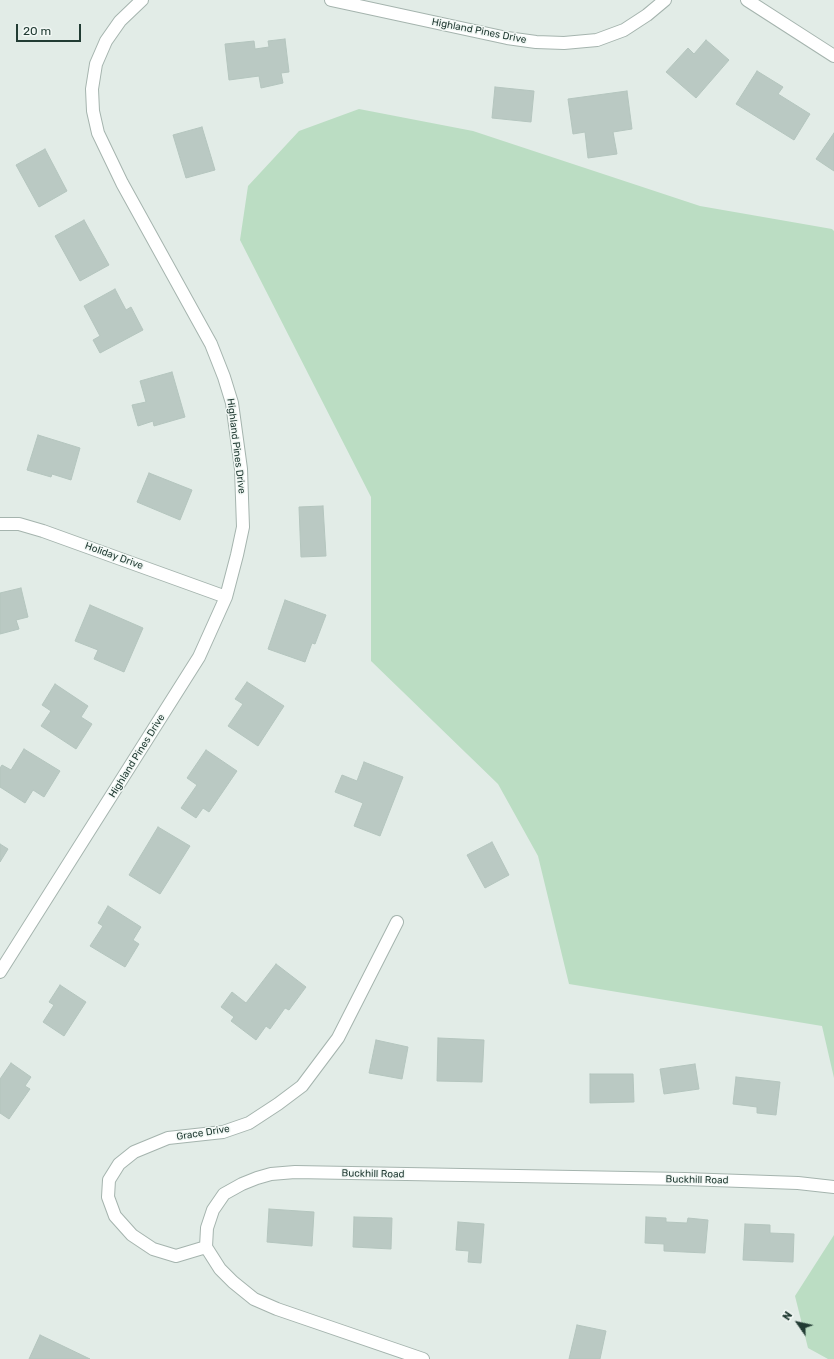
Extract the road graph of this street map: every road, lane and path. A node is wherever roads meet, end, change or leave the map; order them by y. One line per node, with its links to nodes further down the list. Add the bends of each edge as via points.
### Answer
1 (142, 0): 7 (street, Highland Pines Drive, via 120,21 106,41 96,64 92,89 93,111 98,133 122,183 211,344 232,403 241,469 243,527)
2 (331, 0): 3 (street, Highland Pines Drive, via 507,38 564,43 597,40 624,30)
3 (665, 0)
4 (746, 0): 5 (street)
5 (834, 56)
6 (0, 524): 7 (street, Holiday Drive, via 19,524 43,531)
7 (226, 597): 9 (street, Highland Pines Drive, via 199,657)
8 (397, 922): 11 (street, Grace Drive, via 338,1038 302,1086 249,1123 223,1132 168,1138 134,1152 119,1164 109,1180 108,1197 115,1216 132,1235 153,1249 176,1256)
9 (0, 972)
10 (834, 1187): 11 (street, Buckhill Road, via 798,1183 678,1179 295,1172 271,1174 242,1184 224,1194 213,1210 207,1228)
11 (206, 1248): 12 (street, via 220,1269 254,1299)
12 (423, 1359)

